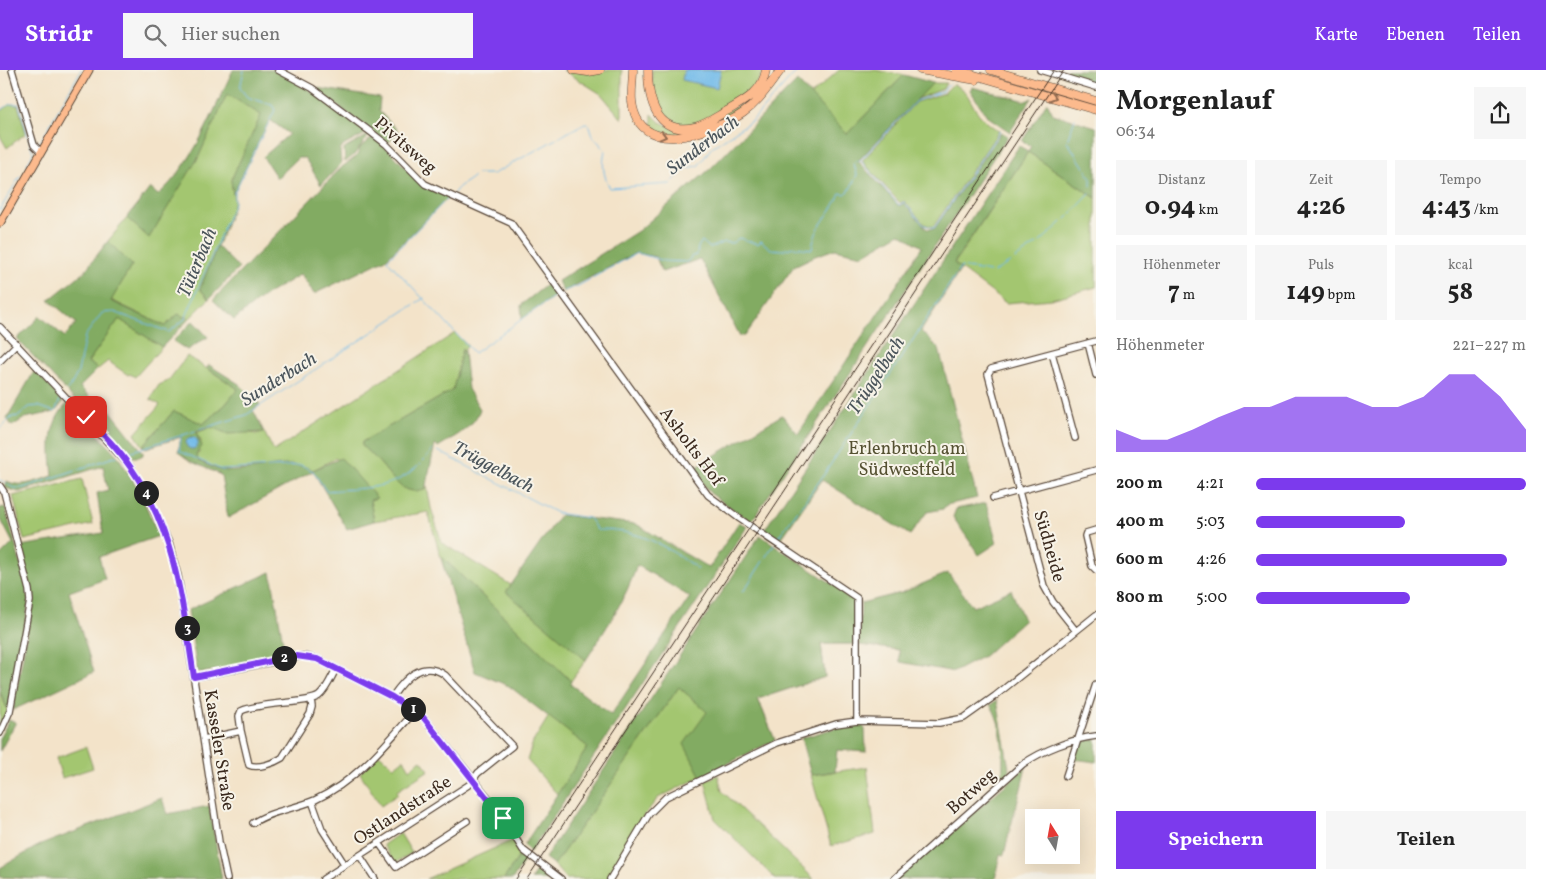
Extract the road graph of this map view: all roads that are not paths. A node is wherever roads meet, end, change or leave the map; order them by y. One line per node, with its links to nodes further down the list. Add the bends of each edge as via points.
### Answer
1 (12, 70): 20 (street, via 34,145)
2 (89, 70): 20 (main road)
3 (278, 70): 22 (street, Pivitsweg, via 312,88 372,133 425,184 508,220)
4 (574, 70): 5 (highway)
5 (600, 70)
6 (633, 70): 9 (highway, one-way to 9, via 632,102 638,119 652,133 663,138 682,138 716,127 743,113)
7 (648, 70): 8 (highway, via 650,102 656,114 674,126 693,127 752,96 763,83)
8 (766, 70)
9 (781, 70)
10 (920, 70): 16 (highway)
11 (957, 70): 16 (highway)
12 (991, 70): 15 (highway)
13 (998, 70): 15 (highway)
14 (1040, 70): 17 (street)
15 (1015, 76): 18 (highway)
16 (1011, 84): 19 (highway, one-way to 19)
17 (1094, 87)
18 (1096, 101)
19 (1096, 110)
20 (41, 152): 21 (main road)
21 (0, 223)
22 (552, 281): 45 (street, Asholts Hof, via 708,495 858,598)
23 (0, 327): 26 (street, Kasseler Straße)
24 (1096, 341): 25 (street)
25 (1088, 343): 27 (street); 29 (street)
26 (17, 344): 28 (street); 40 (street, Kasseler Straße, via 117,450 143,488 172,553)
27 (1052, 353): 30 (street); 33 (street, Südheide, via 988,372)
28 (0, 359)
29 (1096, 375)
30 (1075, 438)
31 (1096, 470): 33 (street)
32 (0, 486): 47 (street, via 30,601 10,711)
33 (1019, 491): 34 (street, Südheide); 38 (street, Südheide, via 1044,586)
34 (993, 498)
35 (1096, 530): 36 (street, via 1084,536)
36 (1096, 570)
37 (1096, 615): 38 (street)
38 (1076, 631): 45 (street, via 964,718 939,723)
39 (336, 669): 40 (street, via 303,656); 42 (street); 43 (street, via 325,690)
40 (194, 677): 49 (street, Kasseler Straße)
41 (1096, 684): 50 (street)
42 (392, 697): 44 (street); 52 (street, Ostlandstraße, via 404,679 415,672 428,670 445,675 512,746)
43 (311, 699): 46 (street, via 244,709 239,716); 46 (street, via 310,714 279,760 255,767 249,765)
44 (415, 711): 52 (street, via 432,726); 53 (street, via 355,775)
45 (858, 721): 63 (street, via 836,724 784,740 666,797 649,814)
46 (242, 731): 49 (street)
47 (0, 733)
48 (1096, 736): 50 (street, Botweg)
49 (204, 739): 59 (street, Kasseler Straße)
50 (1076, 740): 51 (street); 64 (street, Botweg, via 1024,764)
51 (1066, 776)
52 (474, 779): 56 (street, Ostlandstraße); 62 (street, via 523,850)
53 (312, 801): 55 (street); 58 (street, Ostlandstraße, via 322,829)
54 (467, 821): 56 (street, via 396,867)
55 (253, 823)
56 (379, 843): 57 (street, Ostlandstraße)
57 (360, 856): 58 (street, Ostlandstraße); 61 (street)
58 (345, 865): 60 (street, Ostlandstraße)
59 (227, 879)
60 (323, 879)
61 (375, 879)
62 (561, 879)
63 (610, 879)
64 (894, 879)

